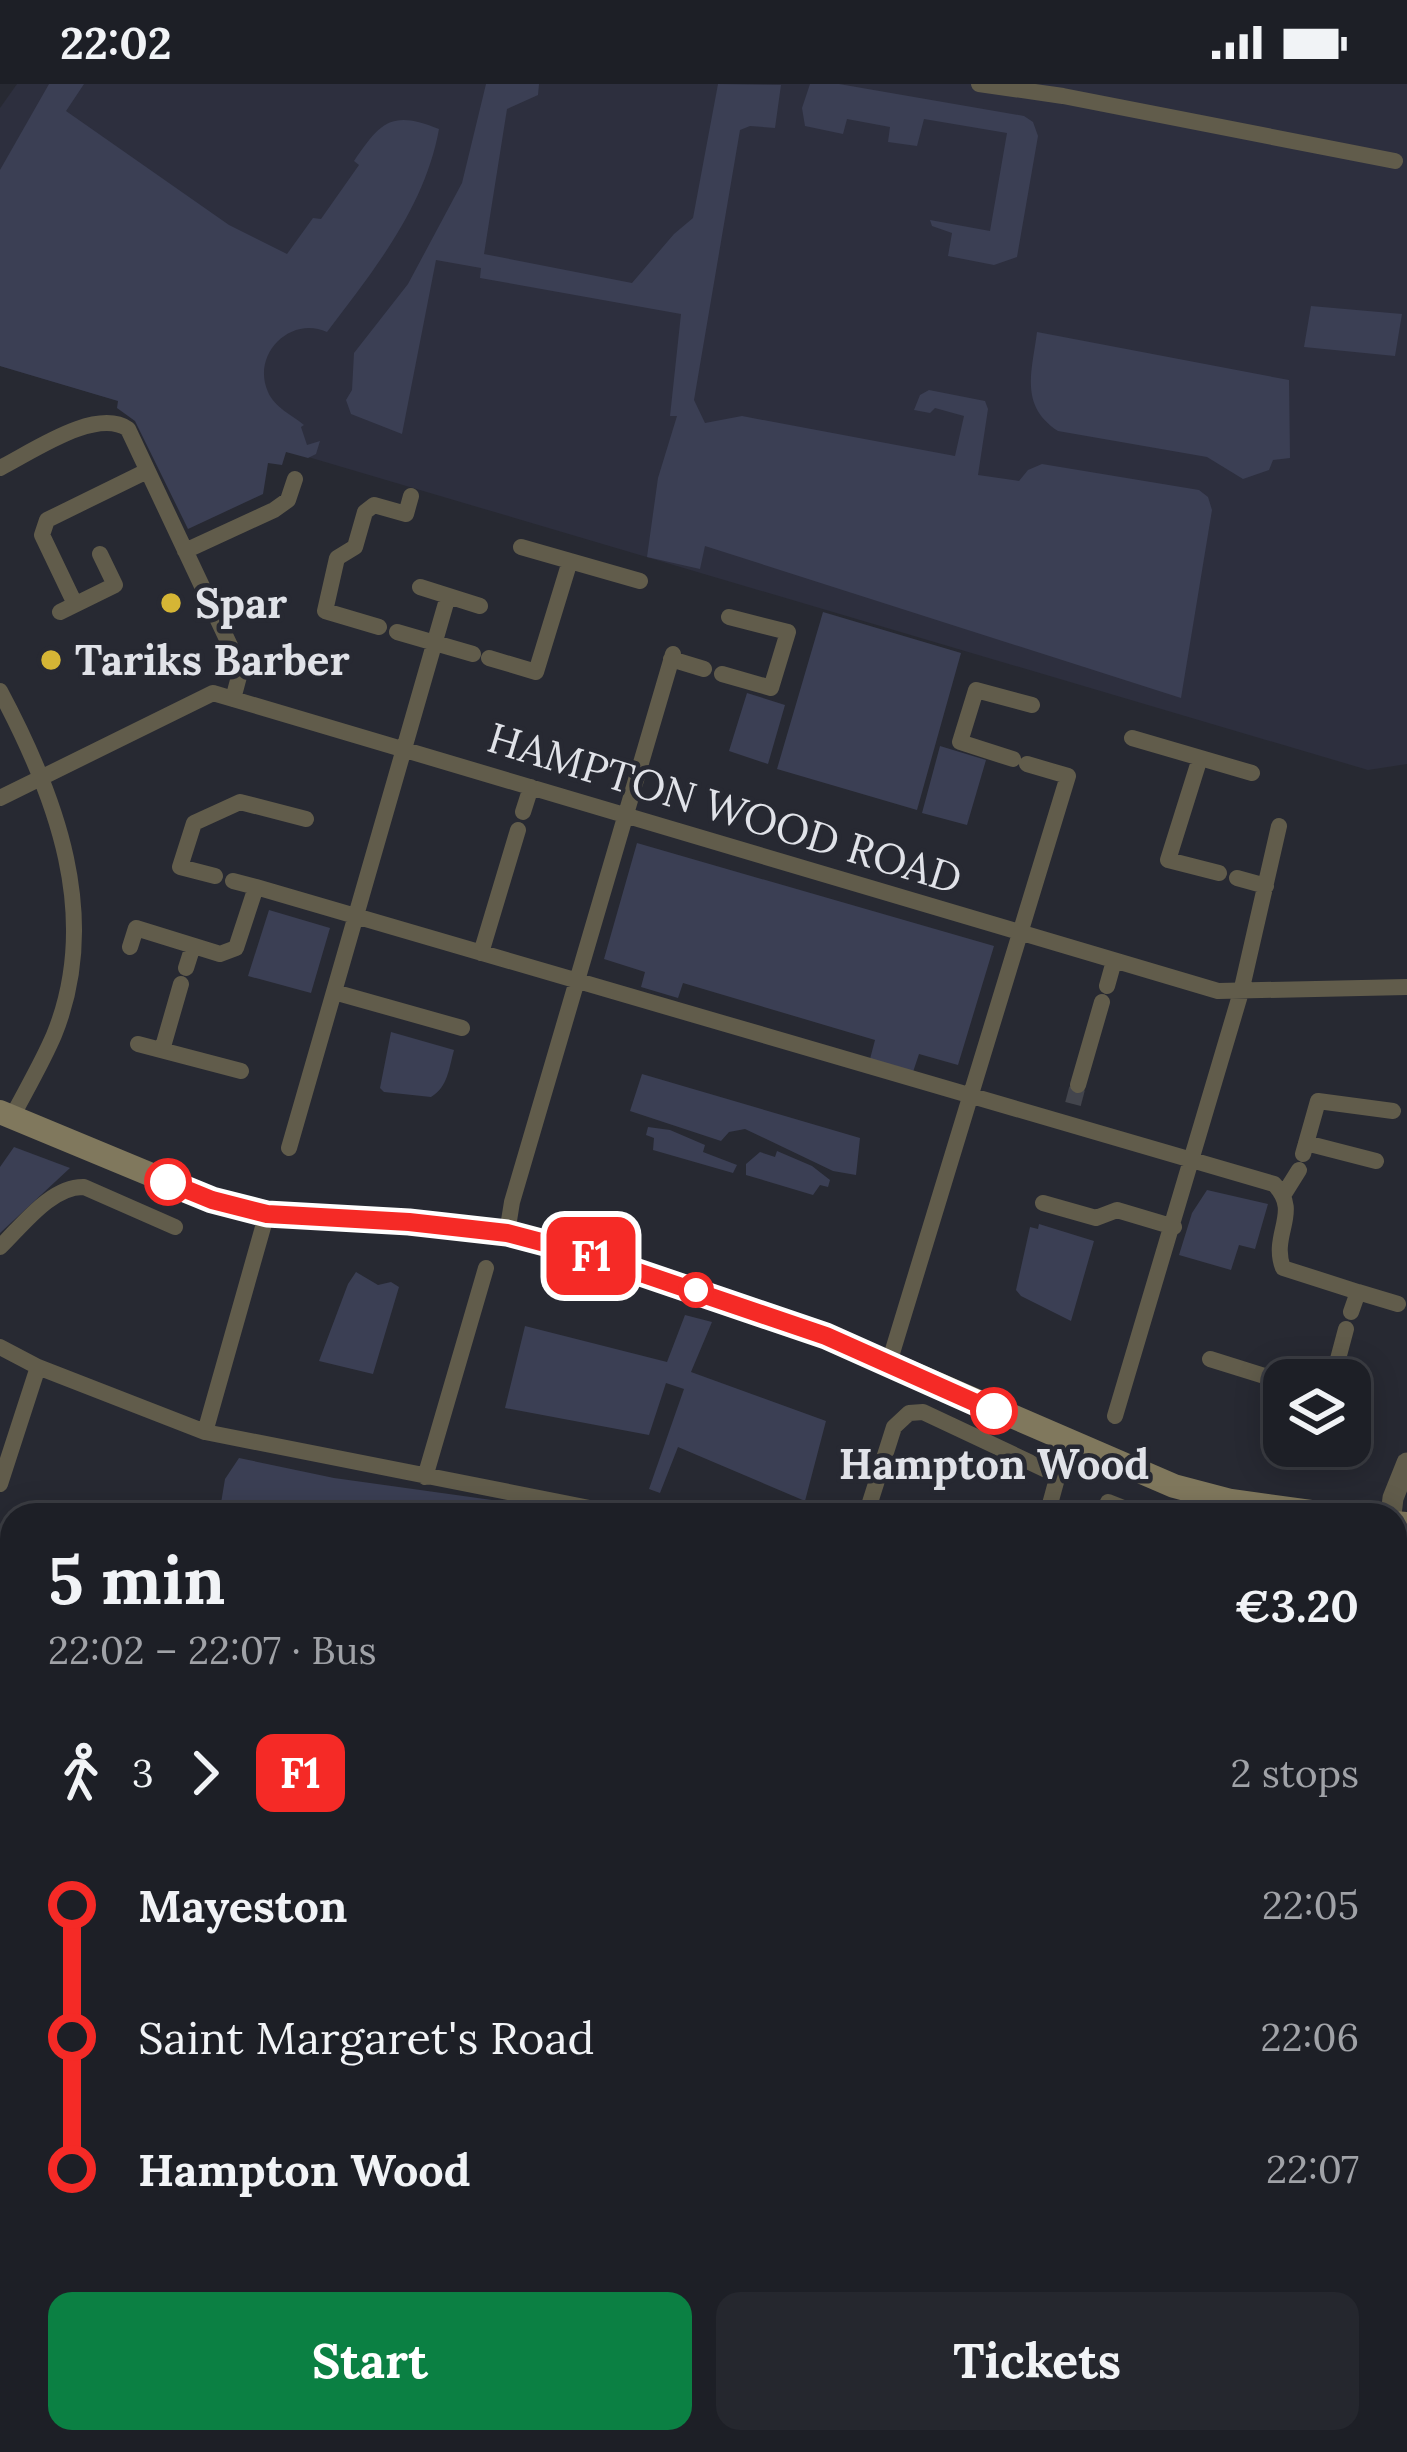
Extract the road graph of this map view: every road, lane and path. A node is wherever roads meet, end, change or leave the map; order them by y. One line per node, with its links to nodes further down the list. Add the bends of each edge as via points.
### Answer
1 (979, 84): 2 (street)
2 (1395, 160)
3 (0, 468): 4 (street, via 97,421 116,421 128,428)
4 (148, 471): 7 (street); 10 (street)
5 (295, 478): 10 (street, via 288,500 274,510)
6 (410, 496): 18 (street, via 406,514 374,505 365,512 355,547 337,559 325,611)
7 (75, 507): 8 (street); 11 (street, via 47,520 42,535 68,608 115,585)
8 (84, 526)
9 (521, 547): 12 (street)
10 (185, 551): 20 (street, via 241,669)
11 (100, 554)
12 (570, 561): 13 (street); 18 (street, via 536,672)
13 (640, 580)
14 (420, 587): 15 (street)
15 (448, 596): 16 (street); 18 (street)
16 (480, 606)
17 (729, 617): 29 (street, via 788,632 771,688 672,656)
18 (435, 642): 23 (street)
19 (0, 691): 26 (street)
20 (233, 699): 23 (street, HAMPTON WOOD ROAD); 26 (street, HAMPTON WOOD ROAD, via 213,693)
21 (1032, 705): 37 (street, via 976,690 960,742 1068,776)
22 (1132, 738): 24 (street)
23 (405, 750): 27 (street, HAMPTON WOOD ROAD); 36 (street)
24 (1200, 758): 25 (street); 34 (street, via 1168,860)
25 (1252, 773)
26 (41, 776): 28 (street, HAMPTON WOOD ROAD); 53 (street, via 67,852 74,952 55,1034)
27 (531, 787): 29 (street, HAMPTON WOOD ROAD); 40 (street)
28 (0, 799)
29 (626, 816): 37 (street, HAMPTON WOOD ROAD); 42 (street)
30 (306, 819): 32 (street, via 239,802 194,823 180,867)
31 (1279, 826): 34 (street)
32 (214, 876)
33 (233, 881): 35 (street)
34 (1266, 886): 45 (street)
35 (256, 887): 36 (street); 38 (street, via 236,948 220,954)
36 (356, 916): 40 (street); 44 (street)
37 (1020, 935): 41 (street, HAMPTON WOOD ROAD); 51 (street)
38 (193, 946): 39 (street, via 136,928); 48 (street)
39 (130, 947)
40 (482, 953): 42 (street)
41 (1114, 961): 45 (street, HAMPTON WOOD ROAD); 50 (street)
42 (578, 982): 51 (street); 63 (street)
43 (1407, 987): 45 (street, HAMPTON WOOD ROAD)
44 (334, 992): 46 (street); 54 (street)
45 (1241, 992): 57 (street)
46 (462, 1028)
47 (139, 1043): 48 (street)
48 (162, 1050): 49 (street)
49 (241, 1072)
50 (1078, 1085)
51 (970, 1098): 57 (street, via 1070,1113); 71 (street)
52 (1394, 1111): 55 (street, via 1318,1102)
53 (6, 1115): 60 (main road, via 212,1200)
54 (289, 1148)
55 (1303, 1156): 56 (street); 58 (street)
56 (1376, 1161)
57 (1194, 1162): 58 (street, via 1274,1184); 62 (street)
58 (1284, 1194): 66 (street, via 1276,1251 1283,1268)
59 (1043, 1203): 62 (street, via 1096,1218 1117,1210)
60 (267, 1214): 63 (main road); 75 (street)
61 (175, 1227): 64 (street, via 71,1186)
62 (1174, 1227): 74 (street)
63 (507, 1233): 71 (main road, via 727,1300)
64 (0, 1247)
65 (486, 1268): 79 (street)
66 (1358, 1292): 67 (street); 70 (street)
67 (1398, 1304)
68 (0, 1347): 72 (street)
69 (1210, 1359): 73 (street)
70 (1338, 1359)
71 (890, 1363): 76 (main road)
72 (38, 1367): 75 (street); 80 (street)
73 (1263, 1375)
74 (1115, 1416)
75 (206, 1432): 79 (street)
76 (1066, 1442): 78 (street); 84 (main road, via 1174,1486)
77 (1407, 1462): 85 (street)
78 (1059, 1476): 82 (street, via 923,1412 909,1413 894,1427); 83 (street)
79 (425, 1477): 81 (street)
80 (0, 1484)
81 (563, 1503)
82 (870, 1503)
83 (1051, 1503)
84 (1247, 1503)
85 (1393, 1503)

